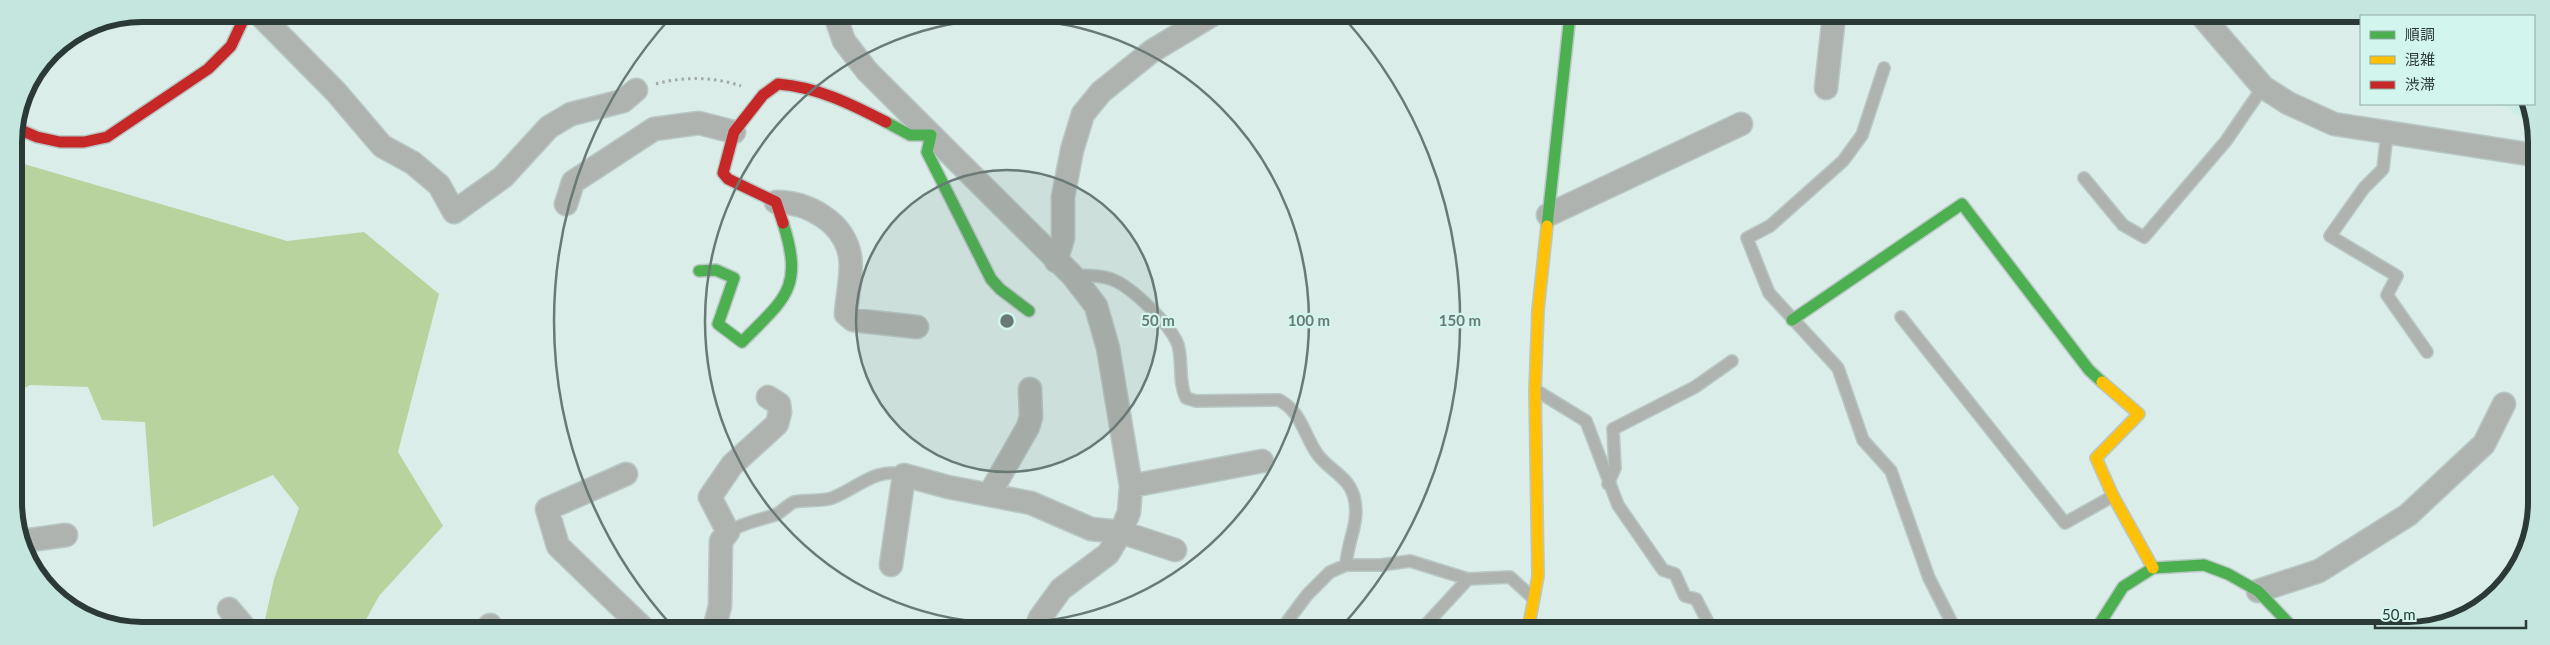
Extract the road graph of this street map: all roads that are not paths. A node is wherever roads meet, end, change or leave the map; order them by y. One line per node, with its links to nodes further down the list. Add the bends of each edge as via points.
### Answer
1 (242, 22): 14 (street, via 231,46 208,69 107,137 92,142 54,140)
2 (267, 22): 11 (street, via 336,92 382,146 413,163 439,185 454,212 504,177 549,126 571,114 623,101)
3 (838, 22): 16 (street, via 844,41 867,71)
4 (1200, 22): 22 (street, via 1152,51 1101,92 1083,114 1063,197 1063,238)
5 (1569, 22): 21 (street)
6 (1833, 22): 10 (street)
7 (2207, 22): 9 (street)
8 (1884, 68): 27 (lane, via 1862,135 1843,162 1770,226 1746,238 1769,293)
9 (2263, 87): 15 (street, via 2288,103 2334,124); 18 (lane, via 2226,141 2144,237 2123,225)
10 (1826, 88)
11 (636, 90)
12 (1741, 124): 21 (street)
13 (734, 132): 16 (street, via 763,95 778,84 803,86 855,106 910,135); 19 (street, via 723,173 728,179); 20 (street, via 699,123 654,128 573,182)
14 (23, 133)
15 (2387, 134): 17 (street); 29 (lane, via 2383,169 2364,188 2330,236 2398,276 2387,295)
16 (931, 135): 22 (street, via 1018,219); 25 (street, via 927,152 991,279)
17 (2528, 154)
18 (2084, 178)
19 (776, 202): 23 (street, via 793,260 793,279 786,296 742,342 718,324 734,278 716,270); 28 (street, via 787,202 825,216 843,238 850,257 846,314 853,320)
20 (566, 204)
21 (1548, 215): 32 (street, via 1538,310)
22 (1056, 261): 24 (street)
23 (699, 271)
24 (1073, 276): 39 (street, via 1096,306 1108,348); 48 (lane, via 1089,274 1112,280 1127,288 1167,326 1178,346 1182,390 1186,398 1196,401 1279,400 1289,406 1319,456 1347,480 1355,500 1356,519)
25 (1029, 311)
26 (1901, 317): 41 (lane, via 2065,523)
27 (1792, 320): 41 (street, via 1962,204 2089,370 2139,414 2096,458); 62 (lane, via 1838,368 1863,440 1891,471 1929,578)
28 (918, 328)
29 (2426, 352)
30 (1732, 362): 38 (lane, via 1695,387 1613,429 1615,468)
31 (1030, 389): 40 (street, via 1028,427)
32 (1535, 390): 38 (lane, via 1586,420); 52 (street, via 1538,576)
33 (768, 397): 42 (street, via 779,404 776,424 732,466 710,497)
34 (2504, 404): 51 (street, via 2484,444 2408,515 2319,571)
35 (1262, 461): 39 (street)
36 (626, 474): 55 (street, via 547,509 558,546)
37 (904, 475): 40 (street); 42 (lane, via 896,472 876,476 833,498 795,502 777,514 737,526); 47 (street)
38 (1608, 484): 61 (lane, via 1618,505 1657,562 1663,570 1675,574 1685,596 1696,599)
39 (1131, 486): 43 (street, via 1129,512)
40 (989, 495): 43 (street, via 1044,506 1092,529)
41 (2113, 496): 49 (street)
42 (728, 532): 56 (street, via 721,541 720,606)
43 (1122, 532): 46 (street); 57 (street, via 1108,554 1061,589)
44 (66, 535): 45 (street)
45 (29, 540)
46 (1175, 550)
47 (891, 565)
48 (1346, 565): 50 (lane, via 1410,561); 58 (lane, via 1330,572)
49 (2153, 568): 51 (street, via 2204,565); 63 (street, via 2123,587)
50 (1468, 579): 52 (lane, via 1510,577); 59 (lane)
51 (2258, 591): 64 (street)
52 (1534, 599): 60 (street)
53 (229, 609): 54 (street)
54 (240, 622)
55 (637, 622)
56 (716, 622)
57 (1038, 622)
58 (1287, 622)
59 (1428, 622)
60 (1530, 622)
61 (1708, 622)
62 (1952, 622)
63 (2101, 622)
64 (2287, 622)

